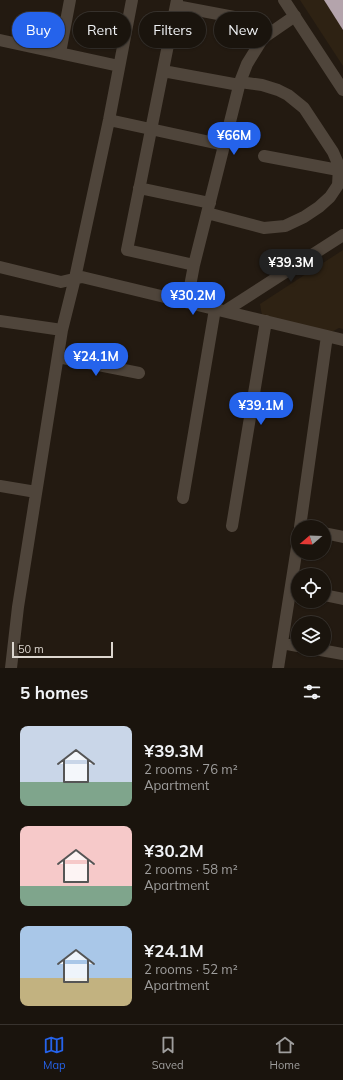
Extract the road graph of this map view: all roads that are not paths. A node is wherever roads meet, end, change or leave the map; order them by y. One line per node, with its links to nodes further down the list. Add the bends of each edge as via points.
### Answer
1 (70, 0): 10 (street)
2 (132, 0): 11 (street)
3 (284, 0): 6 (street)
4 (176, 3): 5 (street); 12 (street)
5 (214, 12)
6 (294, 16): 7 (street); 14 (street)
7 (272, 32)
8 (0, 40): 10 (street)
9 (257, 48): 13 (street)
10 (60, 53): 11 (street)
11 (119, 66): 15 (street)
12 (163, 71): 13 (street); 16 (street)
13 (239, 84): 17 (street); 19 (street, via 262,85 278,90 296,101 304,108 333,152 339,166)
14 (343, 90)
15 (109, 120): 16 (street); 25 (street)
16 (151, 128): 17 (street); 20 (street)
17 (224, 144): 21 (street)
18 (264, 156): 19 (street)
19 (338, 170): 21 (street, via 338,185 330,197 304,217 285,226 264,228)
20 (140, 188): 21 (street); 23 (street, via 128,250)
21 (208, 208): 23 (street)
22 (343, 235): 27 (street)
23 (194, 265): 26 (street)
24 (0, 267): 25 (street, via 61,282)
25 (75, 278): 26 (street, via 82,277); 30 (street)
26 (187, 302): 27 (street)
27 (220, 310): 29 (street); 37 (street)
28 (0, 321): 30 (street)
29 (266, 321): 31 (street); 39 (street)
30 (62, 330): 33 (street)
31 (327, 336): 32 (street); 38 (street)
32 (343, 340)
33 (58, 357): 34 (street); 36 (street)
34 (139, 373)
35 (0, 486): 36 (street)
36 (36, 492): 49 (street)
37 (183, 498)
38 (301, 520)
39 (232, 526)
40 (331, 535): 41 (street)
41 (343, 537)
42 (331, 596): 43 (street)
43 (343, 599)
44 (291, 602): 45 (street)
45 (282, 643): 46 (street); 50 (street)
46 (291, 645)
47 (331, 652): 48 (street)
48 (343, 654)
49 (11, 668)
50 (278, 668)

